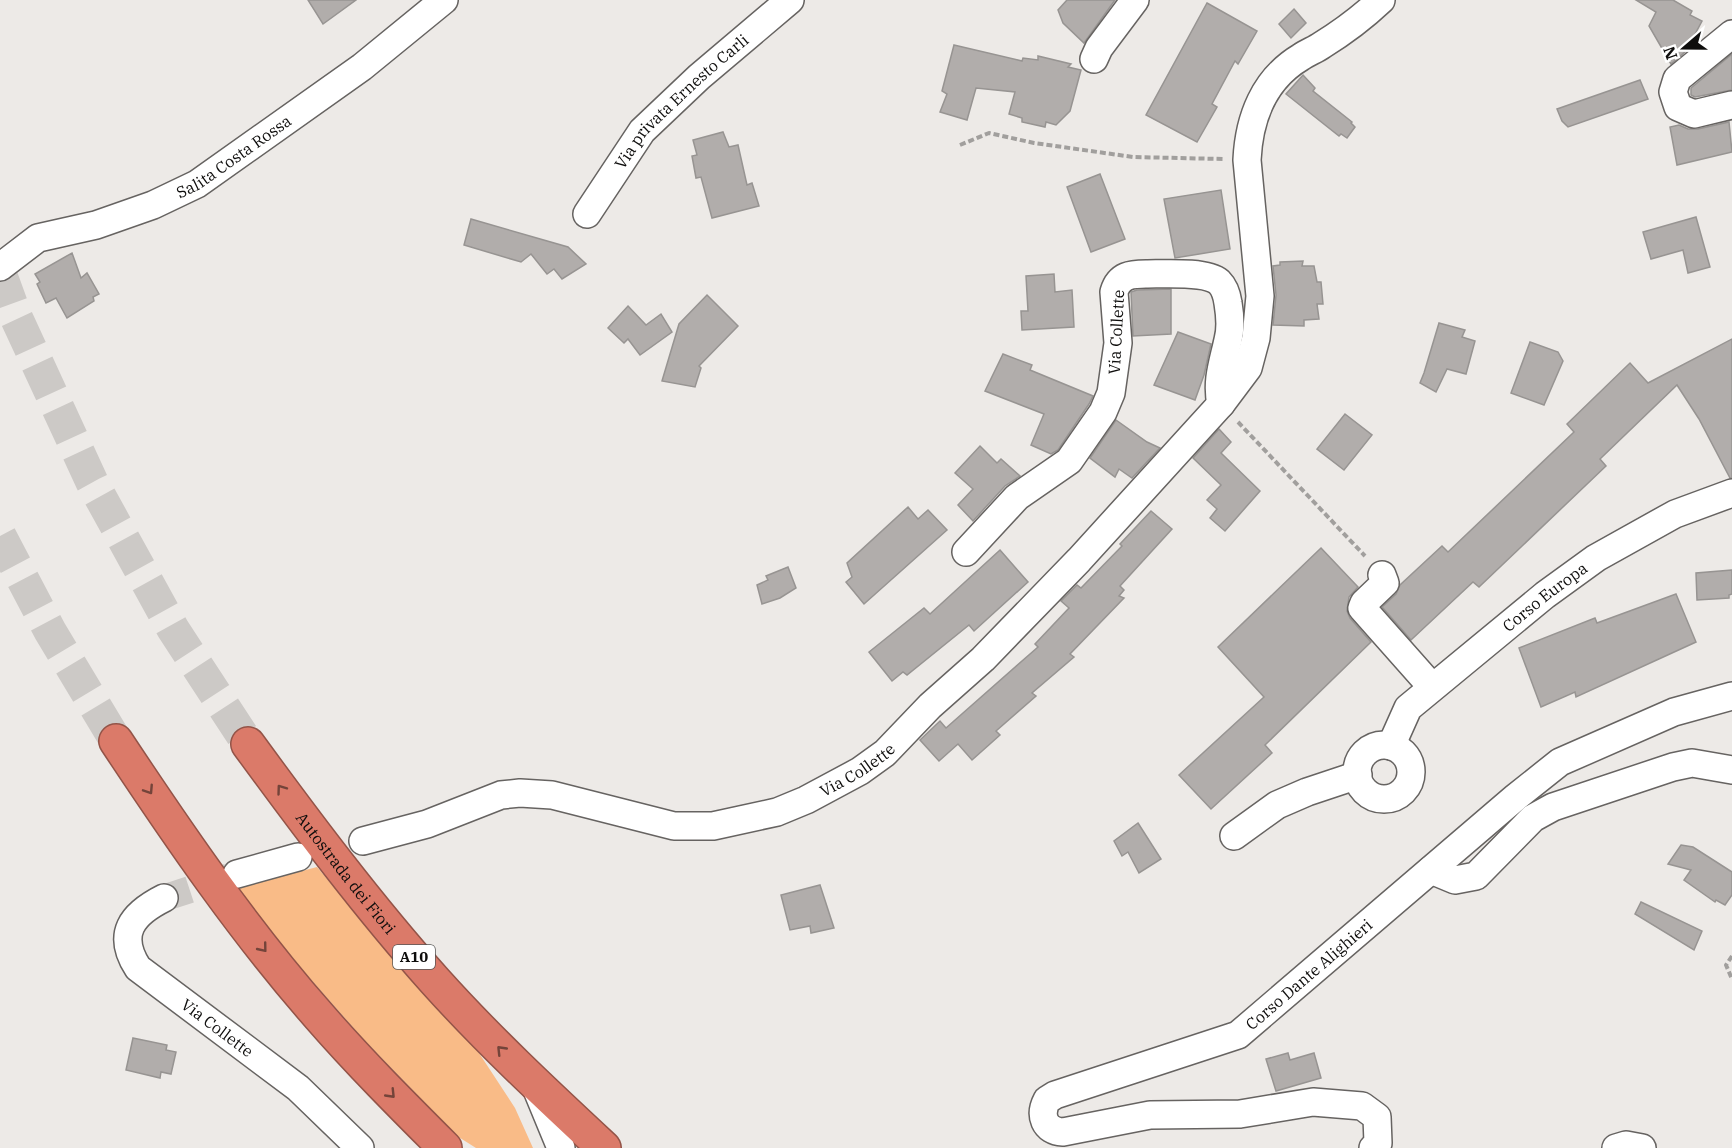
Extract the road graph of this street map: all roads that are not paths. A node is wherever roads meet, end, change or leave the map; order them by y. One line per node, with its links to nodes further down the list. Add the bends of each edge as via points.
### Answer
1 (444, 0): 9 (street, Salita Costa Rossa, via 362,67 196,184 153,205 96,225 38,238)
2 (790, 0): 8 (street, Via privata Ernesto Carli, via 699,77 642,132)
3 (1136, 0): 6 (street)
4 (1381, 0): 10 (street, Via Collette, via 1345,30 1293,63 1271,84 1252,120 1247,160 1260,296 1256,338 1248,368)
5 (1732, 34): 7 (street, via 1677,79 1673,92 1678,107 1694,114)
6 (1094, 60)
7 (1732, 105)
8 (587, 214)
9 (0, 267)
10 (1221, 404): 12 (street, Via Collette, via 1218,389 1230,311 1221,284 1200,275 1126,276 1114,292 1118,343 1111,393 1103,412 1069,461 1017,497); 22 (street, Via Collette, via 983,659 885,753 834,787 777,812 713,826 674,826 552,795 520,793 493,798 427,824)
11 (1732, 493): 14 (street, Corso Europa, via 1676,514 1596,558)
12 (966, 552)
13 (1382, 575): 14 (street, via 1385,583 1362,608)
14 (1432, 687): 18 (street, Corso Europa, via 1408,708)
15 (1732, 696): 24 (street, Corso Dante Alighieri, via 1674,712 1560,762)
16 (117, 741): 29 (highway, one-way to 29, via 247,928 318,1016)
17 (248, 744): 27 (highway, Autostrada dei Fiori / A10, one-way to 17, via 436,982 362,895)
18 (1391, 746): 20 (street, via 1366,752); 20 (street, via 1406,756 1410,764 1405,789 1390,798 1381,798 1365,791)
19 (1732, 770): 24 (street, via 1692,763 1673,767 1553,807 1533,818 1476,876 1455,880)
20 (1358, 776): 21 (street, via 1277,805)
21 (1234, 836)
22 (363, 841)
23 (298, 857): 25 (street)
24 (1431, 870): 32 (street, Corso Dante Alighieri, via 1238,1035 1055,1095 1047,1100 1042,1114 1046,1126 1063,1132 1150,1115 1240,1114 1313,1102 1362,1106 1377,1117 1378,1143)
25 (237, 874)
26 (164, 898): 28 (street, Via Collette, via 132,922 129,951 138,968 298,1088)
27 (534, 1083): 30 (street); 31 (highway, Autostrada dei Fiori / A10)
28 (360, 1148)
29 (445, 1148)
30 (561, 1148)
31 (604, 1148)
32 (1373, 1148)
33 (1616, 1148): 34 (street, via 1626,1144)
34 (1642, 1148)

